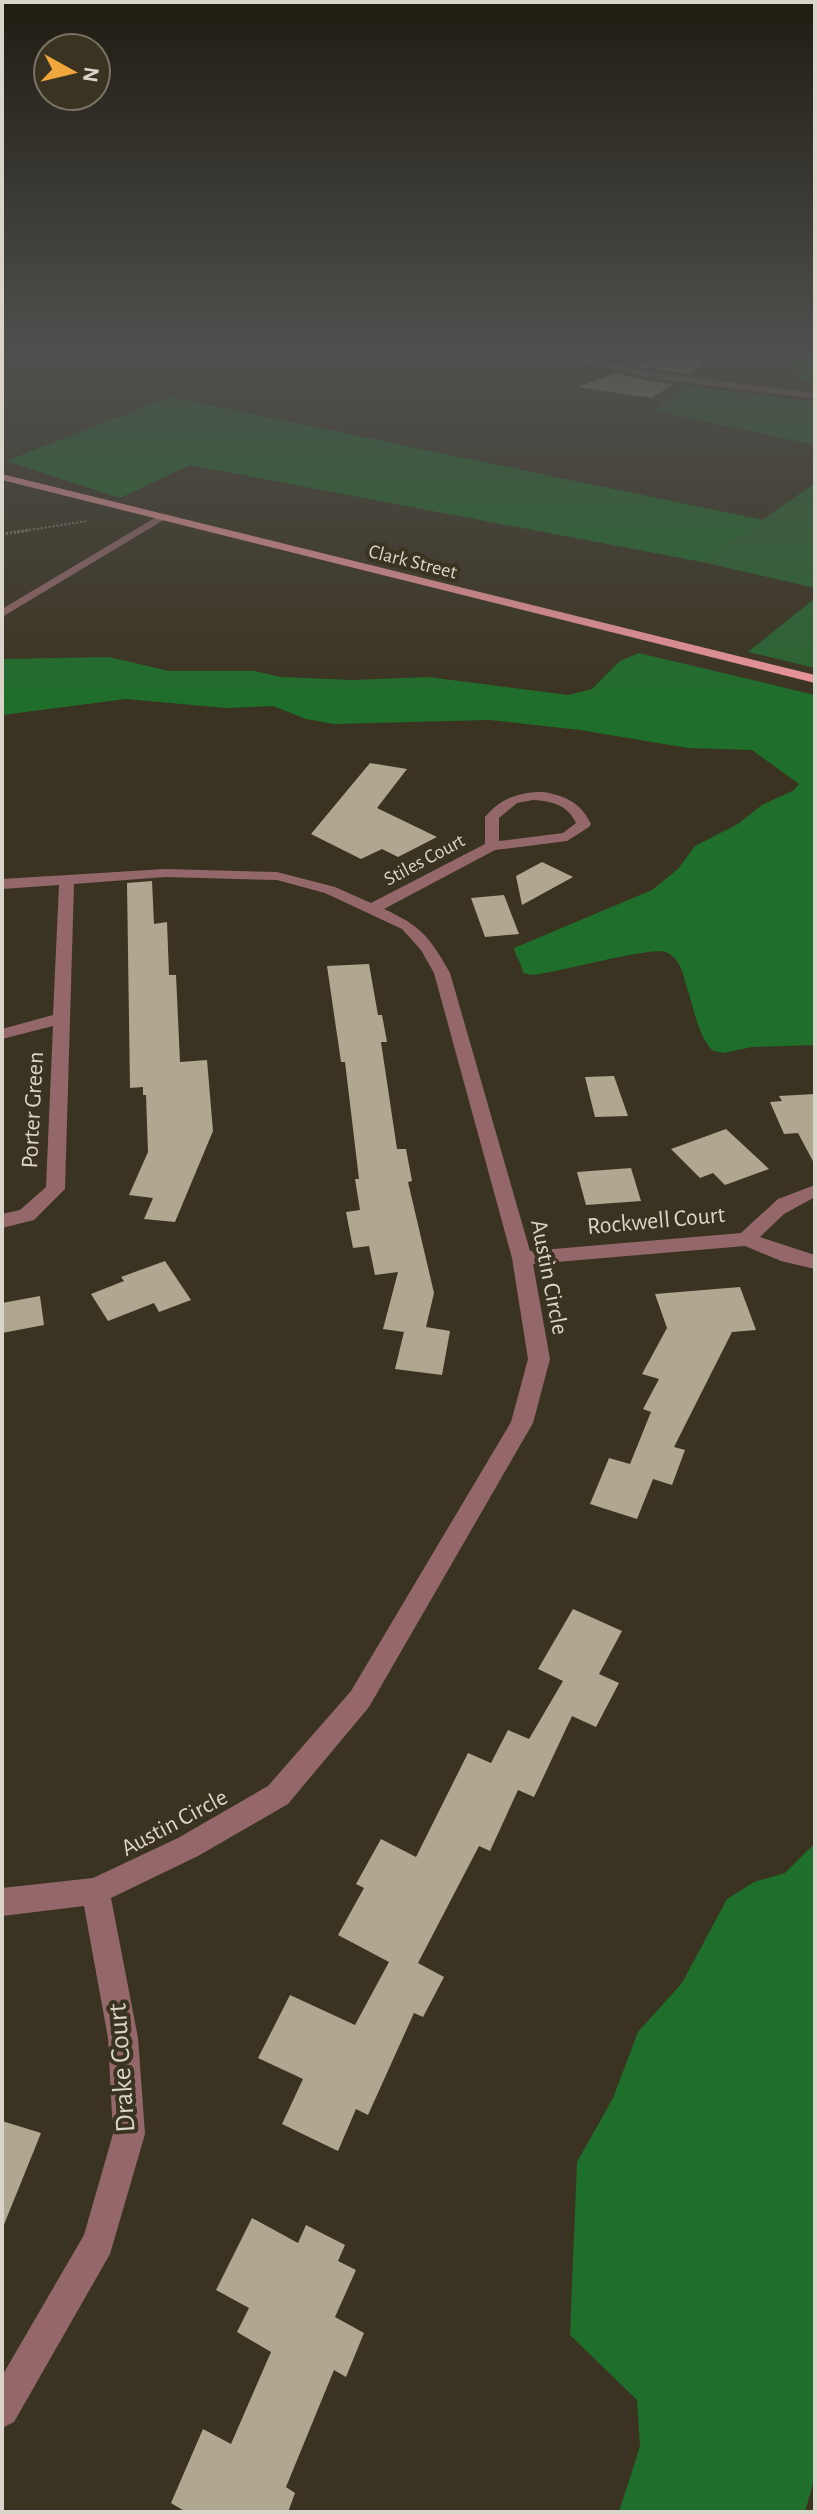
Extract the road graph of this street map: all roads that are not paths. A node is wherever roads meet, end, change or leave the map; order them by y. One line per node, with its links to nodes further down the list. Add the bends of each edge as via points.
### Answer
1 (2, 477): 2 (main road, Clark Street)
2 (162, 518): 3 (street); 4 (main road, Clark Street)
3 (2, 614)
4 (815, 679)
5 (492, 846): 5 (street, Stiles Court, via 567,837 584,824 581,813 566,799 510,800 492,817); 8 (street, Stiles Court)
6 (67, 879): 7 (street, Austin Circle); 8 (street, Austin Circle, via 165,873 277,876); 9 (street, Porter Green)
7 (2, 884)
8 (374, 908): 14 (street, Austin Circle, via 408,926 442,973)
9 (62, 1018): 10 (street, Porter Green); 12 (street, Porter Green, via 55,1189 27,1215)
10 (2, 1034)
11 (815, 1191): 13 (street, Rockwell Court, via 771,1211)
12 (2, 1221)
13 (747, 1239): 14 (street, Rockwell Court); 15 (street, Rockwell Court)
14 (522, 1258): 16 (street, Austin Circle, via 539,1359 522,1423 360,1699 278,1795 188,1847)
15 (815, 1262)
16 (95, 1891): 17 (street, Austin Circle); 18 (street, Drake Court, via 123,2038 129,2134 98,2242)
17 (2, 1902)
18 (2, 2410)

